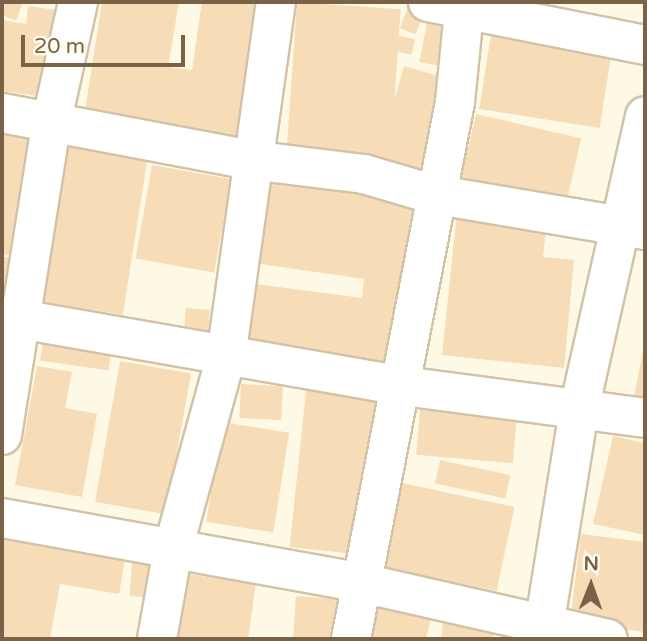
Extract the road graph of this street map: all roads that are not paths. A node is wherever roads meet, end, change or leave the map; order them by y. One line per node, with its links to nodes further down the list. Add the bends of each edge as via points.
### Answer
1 (78, 2): 7 (street)
2 (276, 2): 8 (street, via 263,122)
3 (452, 4): 4 (street); 9 (street, via 455,102)
4 (645, 45)
5 (2, 113): 7 (street)
6 (645, 116): 10 (street)
7 (51, 124): 8 (street); 11 (street)
8 (250, 160): 9 (street, via 364,174); 12 (street)
9 (432, 194): 10 (street); 13 (street)
10 (633, 227): 14 (street)
11 (11, 318): 12 (street); 16 (street)
12 (226, 357): 13 (street); 18 (street)
13 (403, 386): 14 (street); 19 (street)
14 (580, 405): 15 (street); 20 (street)
15 (645, 418)
16 (2, 435)
17 (2, 519): 18 (street)
18 (173, 549): 19 (street); 21 (street)
19 (362, 583): 20 (street); 22 (street)
20 (544, 632): 23 (street)
21 (157, 639)
22 (351, 639)
23 (608, 639)

